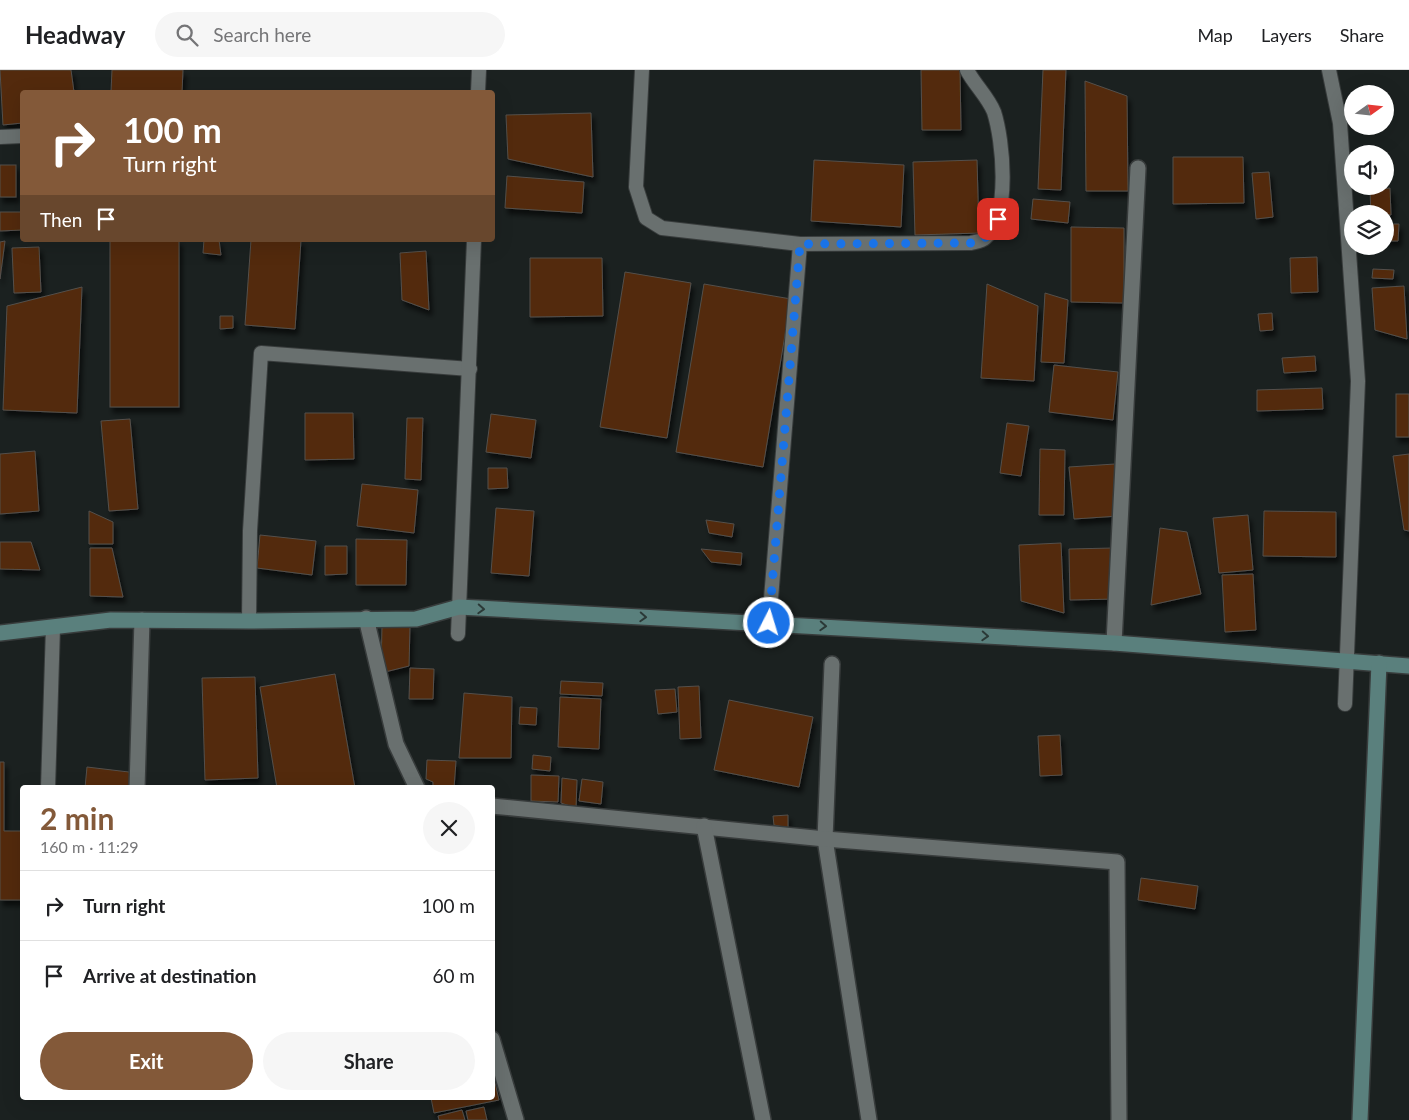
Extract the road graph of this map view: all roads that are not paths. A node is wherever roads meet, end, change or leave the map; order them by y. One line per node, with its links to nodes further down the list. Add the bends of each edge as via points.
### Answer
1 (479, 70): 5 (lane)
2 (642, 70): 10 (lane, via 636,187 646,218 662,228)
3 (967, 70): 10 (lane, via 993,110 1000,137 1002,180 998,219 985,238 971,243)
4 (1328, 70): 21 (lane, via 1340,123 1358,381)
5 (478, 90)
6 (20, 136): 7 (lane)
7 (0, 137)
8 (1138, 168): 20 (street)
9 (474, 242): 11 (lane)
10 (800, 244): 16 (lane)
11 (470, 369): 12 (lane); 15 (lane, via 261,353 250,531)
12 (459, 608): 13 (main road, via 416,619); 16 (main road, one-way to 16); 19 (lane)
13 (366, 618): 15 (main road); 28 (street, via 396,744)
14 (142, 620): 15 (main road); 17 (main road); 27 (street)
15 (250, 621)
16 (769, 623): 20 (main road, one-way to 20)
17 (53, 627): 18 (main road); 26 (lane)
18 (0, 633)
19 (458, 634)
20 (1114, 643): 21 (main road)
21 (1347, 661): 23 (main road); 25 (lane)
22 (832, 664): 31 (street)
23 (1380, 664): 24 (main road); 37 (main road)
24 (1409, 666)
25 (1346, 704)
26 (48, 785)
27 (137, 785)
28 (416, 785)
29 (495, 806): 30 (street)
30 (704, 826): 31 (street); 34 (street)
31 (825, 838): 35 (street); 36 (street, via 1117,862)
32 (495, 1049): 33 (street)
33 (516, 1120)
34 (763, 1120)
35 (868, 1120)
36 (1119, 1120)
37 (1360, 1120)

